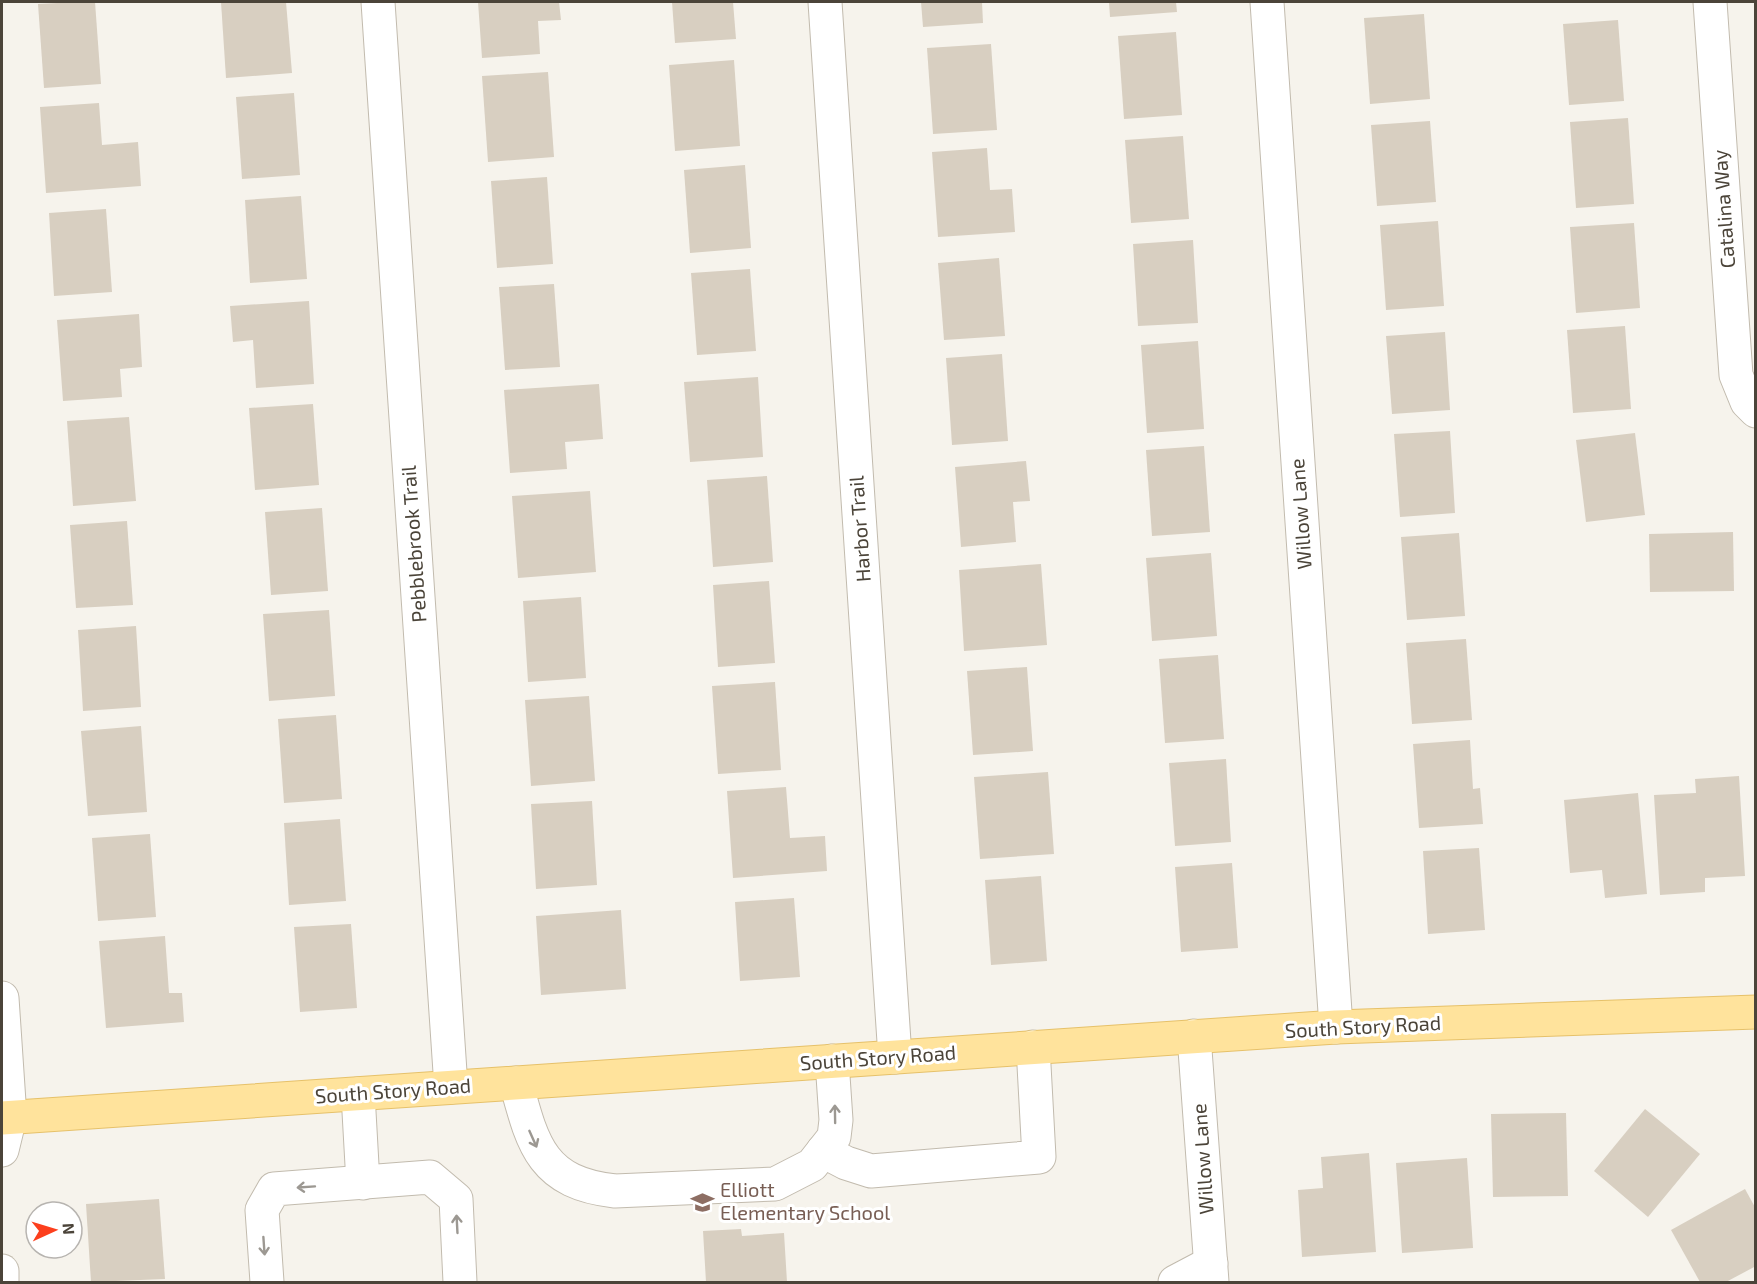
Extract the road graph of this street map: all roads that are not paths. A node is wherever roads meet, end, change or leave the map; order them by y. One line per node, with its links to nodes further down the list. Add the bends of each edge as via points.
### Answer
1 (378, 2): 14 (street, Pebblebrook Trail)
2 (825, 2): 11 (street, Harbor Trail)
3 (1267, 2): 8 (street, Willow Lane)
4 (1710, 2): 5 (street, Catalina Way, via 1736,375 1746,402)
5 (1755, 411)
6 (2, 998): 16 (street)
7 (1755, 1012): 8 (main road, South Story Road)
8 (1336, 1027): 9 (main road, South Story Road)
9 (1194, 1036): 10 (main road, South Story Road); 21 (street, Willow Lane)
10 (1033, 1047): 11 (main road, South Story Road); 18 (street, via 1039,1157 871,1171)
11 (895, 1057): 12 (main road, South Story Road)
12 (832, 1061): 13 (main road, South Story Road); 18 (street, one-way to 12, via 834,1137 836,1119)
13 (516, 1083): 14 (main road, South Story Road); 18 (street, one-way to 18, via 531,1136 548,1163 568,1180 591,1189 776,1184 812,1165)
14 (451, 1087): 15 (main road, South Story Road)
15 (358, 1094): 16 (main road, South Story Road); 19 (street)
16 (6, 1118): 17 (street)
17 (2, 1150)
18 (823, 1151)
19 (363, 1183): 23 (street, one-way to 23, via 274,1189 262,1210); 24 (street, one-way to 19, via 456,1198 430,1177)
20 (2, 1271): 22 (street)
21 (1212, 1273): 25 (street)
22 (2, 1282)
23 (267, 1282)
24 (460, 1282)
25 (1175, 1282)

